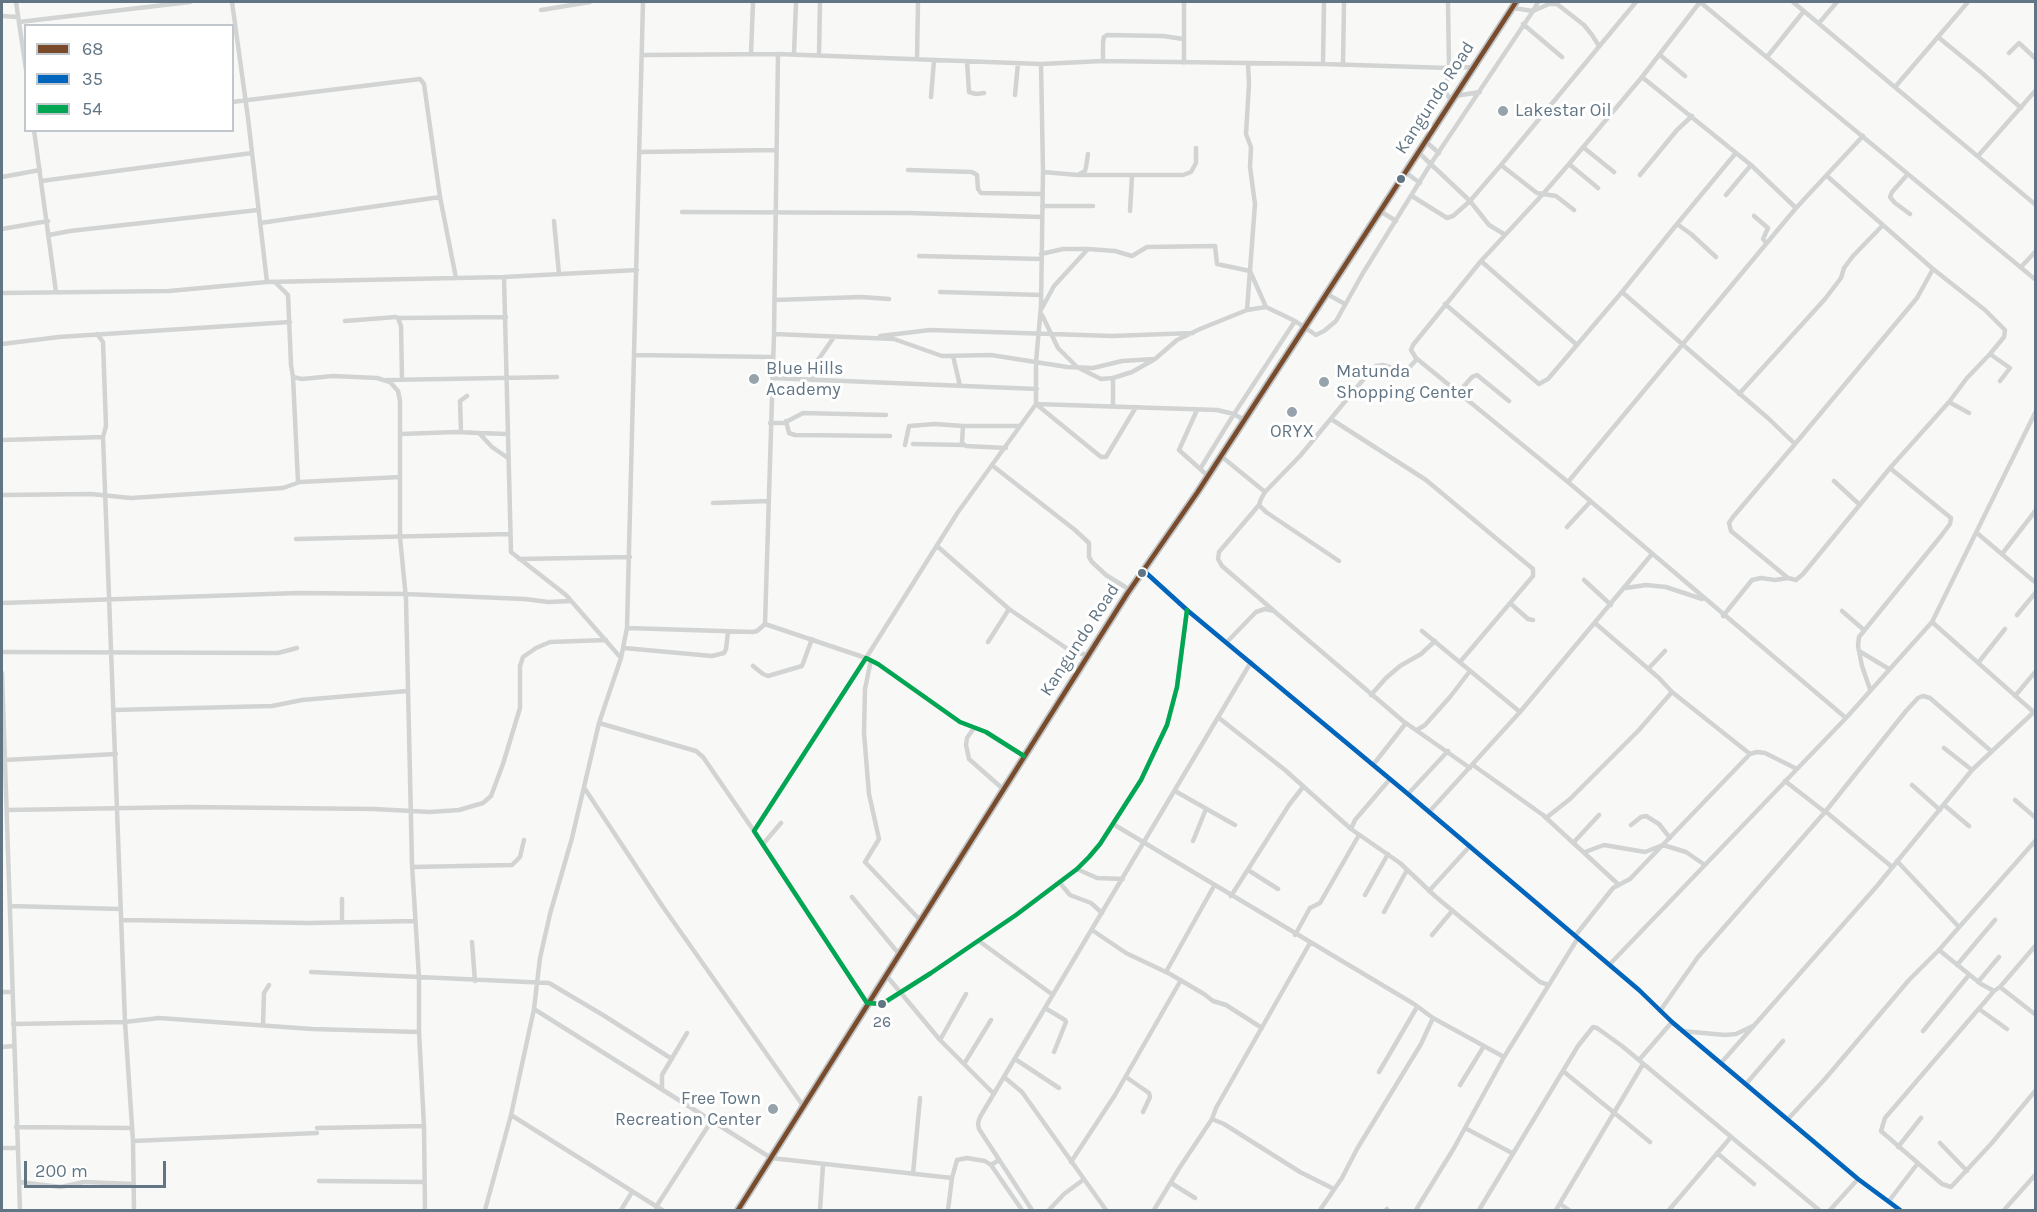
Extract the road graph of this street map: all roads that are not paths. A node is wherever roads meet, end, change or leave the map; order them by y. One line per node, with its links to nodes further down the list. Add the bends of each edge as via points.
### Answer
1 (16, 2): 25 (street)
2 (190, 2): 25 (street)
3 (232, 2): 63 (street)
4 (590, 2): 21 (street)
5 (643, 2): 35 (street)
6 (753, 2): 32 (street)
7 (796, 2): 34 (street)
8 (820, 2): 36 (street)
9 (918, 2): 41 (street)
10 (1184, 2): 29 (street)
11 (1324, 2): 50 (street)
12 (1344, 2): 51 (street)
13 (1448, 2): 53 (street)
14 (1538, 2): 22 (street)
15 (1636, 2): 30 (street)
16 (1700, 2): 37 (street); 39 (street)
17 (1793, 2): 23 (street)
18 (1837, 2): 26 (street)
19 (1968, 2): 28 (street)
20 (1514, 4): 22 (street); 52 (highway, Kangundo Road)
21 (541, 10)
22 (1533, 11): 27 (street); 30 (street, via 1557,4 1584,26)
23 (1804, 11): 26 (street); 39 (street)
24 (2, 16): 25 (street)
25 (18, 20): 40 (street)
26 (1819, 23): 56 (street)
27 (1523, 24): 38 (street); 58 (street)
28 (1938, 37): 56 (street); 65 (street)
29 (1183, 39): 45 (street, via 1107,35); 47 (street)
30 (1599, 46): 82 (street)
31 (2009, 53): 42 (street, via 2019,43)
32 (751, 54): 33 (street); 35 (street)
33 (778, 54): 34 (street); 72 (street)
34 (794, 54): 36 (street)
35 (643, 55): 73 (street)
36 (819, 55): 41 (street)
37 (1660, 55): 54 (street); 55 (street)
38 (1562, 57)
39 (1767, 57): 68 (street)
40 (24, 58)
41 (917, 59): 43 (street)
42 (2036, 59)
43 (934, 60): 44 (street); 61 (street)
44 (968, 61): 46 (street); 59 (street, via 969,92)
45 (1103, 61): 47 (street); 49 (street)
46 (1017, 63): 49 (street); 60 (street)
47 (1184, 63): 48 (street)
48 (1248, 63): 50 (street); 136 (street, via 1246,134 1251,147 1255,204)
49 (1041, 64): 86 (street)
50 (1323, 64): 51 (street)
51 (1343, 65): 53 (street)
52 (1473, 67): 53 (street); 62 (highway, Kangundo Road)
53 (1449, 68): 62 (street, via 1445,92)
54 (1685, 76)
55 (1642, 77): 66 (street); 71 (street)
56 (1895, 87): 79 (street)
57 (2036, 90): 65 (street)
58 (1480, 92): 62 (street); 76 (street)
59 (984, 93)
60 (1015, 95)
61 (931, 97)
62 (1453, 99): 69 (highway, Kangundo Road)
63 (246, 101): 64 (street); 75 (street); 102 (street, via 420,79 424,84)
64 (234, 102)
65 (2021, 108): 79 (street)
66 (1692, 116): 78 (street); 90 (street)
67 (34, 132): 84 (street)
68 (1863, 136): 91 (street); 93 (street)
69 (1425, 141): 74 (highway, Kangundo Road); 76 (street)
70 (1196, 147): 92 (street, via 1191,172 1171,177)
71 (1583, 147): 80 (street); 88 (street)
72 (776, 150): 73 (street); 110 (street)
73 (640, 152): 135 (street)
74 (1418, 152): 81 (street); 87 (highway, Kangundo Road)
75 (252, 153): 95 (street); 108 (street)
76 (1438, 153): 81 (street)
77 (1088, 154): 89 (street, via 1086,167)
78 (1736, 154): 83 (street); 121 (street)
79 (1978, 156): 104 (street)
80 (1569, 164): 97 (street); 99 (street)
81 (1430, 165): 96 (street); 103 (street)
82 (1501, 165): 99 (street, via 1532,191); 103 (street)
83 (1751, 165): 100 (street); 107 (street)
84 (40, 170): 94 (street); 95 (street)
85 (908, 170): 98 (street, via 975,174 981,193)
86 (1043, 172): 89 (street); 98 (street)
87 (1405, 172): 96 (street); 111 (highway, Kangundo Road)
88 (1614, 172)
89 (1078, 175): 92 (street)
90 (1640, 175)
91 (1907, 175): 114 (street, via 1890,197); 133 (street)
92 (1132, 176): 113 (street)
93 (1827, 176): 107 (street); 122 (street)
94 (2, 177)
95 (41, 181): 118 (street)
96 (1420, 183): 101 (street)
97 (1599, 188)
98 (1041, 194): 105 (street)
99 (1543, 194): 109 (street, via 1556,196); 124 (street)
100 (1726, 195)
101 (1412, 196): 103 (street, via 1447,218); 119 (street)
102 (440, 197): 120 (street); 139 (street)
103 (1470, 201): 124 (street, via 1489,225)
104 (2036, 205)
105 (1042, 206): 106 (street); 116 (street)
106 (1094, 206)
107 (1796, 208): 126 (street)
108 (258, 210): 120 (street); 125 (street)
109 (1574, 210)
110 (775, 211): 112 (street); 116 (street); 150 (street)
111 (1380, 211): 119 (street); 147 (highway, Kangundo Road)
112 (682, 212)
113 (1130, 212)
114 (1910, 214)
115 (1754, 216): 126 (street, via 1768,228 1763,238)
116 (1042, 217): 130 (street)
117 (554, 220): 137 (street)
118 (48, 221): 123 (street); 125 (street)
119 (1396, 221): 151 (street)
120 (260, 223): 141 (street)
121 (1677, 224): 131 (street); 145 (street)
122 (1883, 225): 134 (street); 192 (street, via 1853,256 1829,294)
123 (2, 229)
124 (1504, 234): 132 (street)
125 (49, 235): 143 (street)
126 (1767, 243): 171 (street)
127 (1088, 249): 130 (street, via 1069,248); 136 (street, via 1132,256 1147,247 1215,246 1217,264); 155 (street, via 1054,286)
128 (2036, 251): 133 (street)
129 (919, 256): 130 (street)
130 (1041, 256): 148 (street)
131 (1716, 257)
132 (1481, 261): 152 (street); 170 (street)
133 (2021, 267): 140 (street)
134 (1933, 269): 172 (street, via 2005,330); 218 (street, via 1917,298)
135 (638, 270): 137 (street); 173 (street)
136 (1250, 271): 153 (street); 154 (street)
137 (559, 274): 138 (street)
138 (504, 277): 139 (street); 156 (street)
139 (456, 278): 142 (street)
140 (2036, 280)
141 (267, 282): 142 (street); 143 (street, via 169,291)
142 (275, 282): 160 (street, via 288,295)
143 (57, 292): 146 (street)
144 (940, 292): 148 (street)
145 (1622, 292): 170 (street); 171 (street)
146 (2, 293)
147 (1327, 294): 151 (street); 161 (highway, Kangundo Road)
148 (1041, 295): 155 (street)
149 (889, 299): 150 (street)
150 (775, 300): 166 (street)
151 (1345, 304): 161 (street, via 1336,321 1319,334)
152 (1445, 304): 170 (street, via 1539,384); 177 (street, via 1413,345 1411,350)
153 (1266, 306): 154 (street); 159 (street)
154 (1247, 310): 164 (street)
155 (1040, 312): 162 (street); 163 (street)
156 (506, 317): 157 (street); 186 (street)
157 (398, 318): 158 (street); 182 (street, via 402,326)
158 (345, 321)
159 (1295, 321): 161 (street); 202 (street)
160 (290, 322): 165 (street); 180 (street)
161 (1305, 327): 205 (highway, Kangundo Road)
162 (1039, 332): 163 (street); 168 (street, via 930,330); 178 (street)
163 (1049, 333): 164 (street); 179 (street)
164 (1192, 333): 176 (street)
165 (97, 334): 169 (street); 215 (street, via 103,342)
166 (774, 334): 167 (street); 175 (street)
167 (834, 337): 168 (street); 187 (street, via 818,360)
168 (872, 338): 174 (street, via 894,339 932,353)
169 (2, 344)
170 (1577, 345)
171 (1683, 345): 192 (street); 231 (street)
172 (1990, 354): 188 (street, via 2010,368); 195 (street)
173 (635, 355): 175 (street); 249 (street)
174 (954, 356): 178 (street, via 991,355); 189 (street)
175 (773, 357): 183 (street)
176 (1155, 359): 179 (street); 184 (street)
177 (1418, 359): 191 (street); 204 (street, via 1402,371 1383,364 1376,366)
178 (1036, 362): 179 (street); 190 (street)
179 (1077, 367): 184 (street, via 1101,379)
180 (293, 377): 185 (street); 230 (street)
181 (557, 377): 186 (street)
182 (402, 378): 185 (street); 186 (street)
183 (772, 378): 187 (street); 207 (street)
184 (1113, 378): 197 (street)
185 (386, 380): 212 (street, via 398,391)
186 (506, 380): 213 (street)
187 (812, 380): 189 (street)
188 (2000, 381)
189 (960, 386): 190 (street)
190 (1036, 390): 196 (street)
191 (1458, 393): 194 (street, via 1477,375); 231 (street)
192 (1739, 394): 218 (street)
193 (467, 396): 210 (street, via 459,406)
194 (1509, 401)
195 (1949, 402): 201 (street); 225 (street)
196 (1036, 404): 197 (street); 198 (street, via 1101,457 1106,457); 209 (street)
197 (1113, 405): 198 (street)
198 (1136, 407): 199 (street)
199 (1197, 410): 202 (street); 226 (street, via 1179,450)
200 (2036, 411): 242 (street)
201 (1969, 413)
202 (1234, 414): 205 (street); 226 (street)
203 (886, 415): 206 (street, via 803,413)
204 (1331, 419): 232 (street); 265 (street, via 1425,480 1533,569 1533,576)
205 (1244, 420): 222 (highway, Kangundo Road)
206 (786, 421): 207 (street); 214 (street, via 789,433 795,435)
207 (770, 423): 235 (street)
208 (963, 426): 209 (street); 219 (street); 220 (street, via 914,424 909,426)
209 (1021, 426): 221 (street)
210 (461, 432): 211 (street); 212 (street)
211 (479, 433): 213 (street); 223 (street)
212 (401, 434): 228 (street)
213 (507, 434): 223 (street)
214 (890, 436)
215 (103, 437): 216 (street); 234 (street)
216 (2, 440)
217 (913, 444): 219 (street)
218 (1795, 444): 253 (street, via 1729,523 1731,531)
219 (964, 445): 221 (street)
220 (905, 446)
221 (1006, 448): 224 (street)
222 (1221, 456): 227 (highway, Kangundo Road); 232 (street)
223 (508, 458): 243 (street)
224 (993, 466): 246 (street); 257 (street, via 1075,530 1089,543 1092,562)
225 (1890, 468): 239 (street); 280 (street, via 1951,518 1941,536)
226 (1200, 469): 227 (street)
227 (1208, 476): 252 (highway, Kangundo Road)
228 (400, 477): 230 (street); 244 (street)
229 (1834, 481): 239 (street)
230 (298, 482): 234 (street, via 283,488 131,498)
231 (1568, 482): 236 (street)
232 (1265, 492): 238 (street)
233 (2, 495): 234 (street)
234 (107, 496): 262 (street)
235 (768, 501): 237 (street); 277 (street)
236 (1590, 502): 241 (street); 247 (street)
237 (713, 504)
238 (1259, 505): 251 (street); 260 (street, via 1219,552 1218,559)
239 (1860, 505): 253 (street, via 1803,574 1796,580)
240 (2036, 510): 248 (street)
241 (1567, 527)
242 (1977, 533): 248 (street); 275 (street)
243 (509, 534): 244 (street); 250 (street, via 510,552)
244 (400, 537): 245 (street); 259 (street)
245 (296, 539)
246 (937, 546): 267 (street); 296 (street)
247 (1652, 554): 256 (street); 261 (street)
248 (2002, 554): 255 (street)
249 (630, 557): 250 (street); 278 (street)
250 (518, 559): 263 (street)
251 (1338, 561)
252 (1143, 570): 257 (highway, Kangundo Road); 268 (street)
253 (1788, 578): 273 (street, via 1752,580)
254 (1584, 580): 266 (street)
255 (2036, 583)
256 (1626, 588): 261 (street, via 1666,587); 266 (street)
257 (1131, 590): 294 (highway, Kangundo Road)
258 (2036, 592): 272 (street)
259 (405, 594): 262 (street, via 298,593); 263 (street); 307 (street)
260 (1258, 596): 269 (street); 271 (street)
261 (1705, 600): 273 (street)
262 (110, 601): 264 (street); 293 (street)
263 (571, 601): 284 (street)
264 (2, 603)
265 (1510, 603): 274 (street); 298 (street)
266 (1611, 605): 276 (street)
267 (1009, 609): 286 (street); 294 (street, via 1072,652)
268 (1188, 610): 287 (street); 354 (street, via 1177,687 1167,725 1141,780)
269 (1274, 611): 271 (street); 309 (street)
270 (1842, 611): 280 (street)
271 (1256, 612): 287 (street)
272 (2016, 615)
273 (1723, 616): 316 (street)
274 (1533, 620)
275 (1932, 622): 299 (street); 302 (street)
276 (1595, 623): 301 (street); 312 (street)
277 (765, 624): 282 (street, via 753,632); 283 (street)
278 (627, 628): 282 (street); 289 (street)
279 (2005, 629): 299 (street)
280 (1864, 630): 291 (street, via 1859,637)
281 (1422, 631): 285 (street)
282 (728, 632): 289 (street, via 724,653 712,656)
283 (812, 639): 296 (street); 300 (street, via 802,666 768,676)
284 (607, 640): 295 (street); 347 (street, via 550,642 527,653 520,666 520,708 489,799 452,811)
285 (1435, 640): 298 (street); 309 (street, via 1386,678)
286 (988, 642)
287 (1227, 642): 297 (street)
288 (297, 648): 293 (street, via 278,653)
289 (624, 648): 295 (street)
290 (1665, 651): 301 (street)
291 (1859, 651): 302 (street); 306 (street)
292 (2, 652): 293 (street)
293 (112, 652): 311 (street)
294 (1089, 655): 326 (highway, Kangundo Road)
295 (621, 658): 317 (street)
296 (868, 659): 319 (street); 360 (street); 398 (street, via 864,734 869,794 879,839 865,862)
297 (1251, 662): 315 (street); 328 (street)
298 (1460, 662): 303 (street)
299 (1978, 663): 310 (street)
300 (753, 666)
301 (1649, 668): 308 (street)
302 (1889, 669): 306 (street)
303 (1470, 670): 312 (street); 320 (street)
304 (2036, 671): 310 (street)
305 (2, 673): 314 (street)
306 (1870, 689): 316 (street)
307 (407, 691): 311 (street, via 272,706); 347 (street)
308 (1672, 692): 325 (street); 351 (street, via 1577,792)
309 (1371, 695): 318 (street)
310 (2015, 696): 313 (street)
311 (114, 710): 324 (street)
312 (1520, 712): 329 (street)
313 (2035, 712): 323 (street)
314 (2, 714): 327 (street)
315 (1218, 718): 336 (street); 339 (street)
316 (1846, 718): 331 (street)
317 (599, 723): 337 (street); 360 (street, via 696,751)
318 (1406, 723): 320 (street); 328 (street)
319 (974, 728): 326 (street); 338 (street, via 967,738 966,753)
320 (1417, 730): 322 (street)
321 (1944, 748): 332 (street)
322 (1448, 751): 329 (street); 340 (street)
323 (1992, 751): 332 (street); 349 (street, via 1923,696 1906,711)
324 (116, 754): 327 (street); 343 (street)
325 (1750, 754): 331 (street, via 1765,753); 362 (street)
326 (1024, 756): 338 (highway, Kangundo Road)
327 (5, 760): 330 (street)
328 (1373, 765): 333 (street)
329 (1472, 766): 348 (street); 351 (street)
330 (4, 769): 345 (street)
331 (1797, 769): 334 (street)
332 (1972, 770): 342 (street)
333 (1390, 779): 340 (street); 358 (street)
334 (1785, 781): 349 (street); 374 (street)
335 (1912, 785): 346 (street)
336 (1303, 788): 358 (street); 378 (street)
337 (585, 789): 421 (street, via 550,914); 475 (street)
338 (1003, 789): 398 (highway, Kangundo Road)
339 (1175, 791): 344 (street); 366 (street)
340 (1408, 794): 348 (street)
341 (2015, 800): 352 (street)
342 (1944, 805): 346 (street); 357 (street)
343 (118, 808): 345 (street); 347 (street); 391 (street)
344 (1206, 809): 355 (street); 365 (street)
345 (7, 810): 359 (street)
346 (1940, 810): 373 (street)
347 (411, 811): 375 (street)
348 (1429, 812): 370 (street)
349 (1825, 812): 376 (street); 437 (street, via 1698,957)
350 (1599, 815): 367 (street)
351 (1546, 818): 367 (street)
352 (2036, 818)
353 (781, 823): 368 (street)
354 (1113, 824): 366 (street); 377 (street)
355 (1235, 825)
356 (1631, 825): 362 (street, via 1646,816)
357 (1970, 826)
358 (1351, 829): 361 (street)
359 (4, 831): 390 (street)
360 (754, 831): 368 (street)
361 (1359, 835): 372 (street); 402 (street, via 1320,903 1310,908)
362 (1670, 838): 369 (street)
363 (524, 840): 375 (street, via 520,857 512,865)
364 (2036, 840): 400 (street)
365 (1193, 841)
366 (1144, 843): 380 (street); 383 (street)
367 (1574, 843): 371 (street)
368 (763, 844): 432 (street)
369 (1663, 845): 371 (street, via 1645,852 1604,844); 374 (street, via 1686,852); 382 (street)
370 (1470, 846): 385 (street); 404 (street)
371 (1585, 852): 382 (street)
372 (1388, 854): 379 (street); 386 (street)
373 (1897, 861): 376 (street); 400 (street)
374 (1705, 865): 413 (street)
375 (412, 867): 397 (street)
376 (1892, 867): 445 (street)
377 (1077, 869): 380 (street, via 1097,878); 381 (street)
378 (1248, 870): 384 (street); 387 (street)
379 (1407, 870): 385 (street); 393 (street)
380 (1123, 879): 394 (street)
381 (1060, 883): 394 (street, via 1070,895 1091,903); 405 (street)
382 (1619, 885): 404 (street)
383 (1214, 886): 387 (street); 415 (street)
384 (1278, 889)
385 (1430, 891): 392 (street)
386 (1365, 895)
387 (1231, 896): 402 (street)
388 (852, 897): 410 (street)
389 (342, 899): 399 (street)
390 (10, 906): 391 (street); 428 (street)
391 (121, 909): 395 (street)
392 (1452, 911): 403 (street); 424 (street, via 1535,978)
393 (1384, 912)
394 (1102, 913): 401 (street)
395 (122, 920): 399 (street); 441 (street)
396 (1995, 920): 412 (street)
397 (415, 921): 399 (street); 418 (street)
398 (921, 921): 410 (highway, Kangundo Road)
399 (342, 922)
400 (1959, 927): 409 (street)
401 (1092, 930): 415 (street, via 1126,953); 431 (street)
402 (1296, 934): 407 (street)
403 (1432, 935)
404 (1577, 937): 413 (street); 424 (street)
405 (979, 941): 429 (street); 431 (street)
406 (472, 942): 419 (street)
407 (1310, 943): 433 (street); 446 (street)
408 (2036, 945): 425 (street)
409 (1939, 950): 412 (street); 479 (street)
410 (900, 954): 416 (highway, Kangundo Road)
411 (1999, 957): 422 (street)
412 (1957, 964): 417 (street)
413 (1609, 965): 437 (street)
414 (311, 972): 418 (street)
415 (1166, 972): 420 (street)
416 (886, 975): 429 (street); 432 (highway, Kangundo Road)
417 (1969, 975): 422 (street); 449 (street)
418 (419, 978): 419 (street); 450 (street)
419 (475, 981): 421 (street)
420 (1181, 981): 446 (street); 467 (street)
421 (537, 982): 435 (street); 459 (street, via 562,990)
422 (1978, 982): 426 (street)
423 (269, 985): 444 (street, via 264,993)
424 (1550, 985): 458 (street)
425 (2000, 987): 426 (street); 438 (street)
426 (1994, 991): 436 (street)
427 (2, 992): 428 (street)
428 (12, 992): 443 (street)
429 (899, 993): 432 (street, via 882,1004); 452 (street)
430 (966, 994): 452 (street)
431 (1053, 995): 434 (street)
432 (867, 1003): 475 (highway, Kangundo Road)
433 (1417, 1007): 439 (street); 465 (street)
434 (1045, 1008): 457 (street, via 1066,1022); 460 (street)
435 (534, 1009): 471 (street); 478 (street)
436 (1979, 1009): 447 (street); 491 (street, via 1885,1118 1881,1131)
437 (1660, 1011): 442 (street)
438 (2036, 1015)
439 (1433, 1018): 455 (street); 514 (street)
440 (992, 1020): 463 (street)
441 (125, 1022): 443 (street); 444 (street, via 159,1018); 485 (street)
442 (1672, 1022): 448 (street); 461 (street)
443 (13, 1024): 454 (street)
444 (263, 1024): 450 (street)
445 (1755, 1025): 448 (street, via 1725,1035); 462 (street)
446 (1262, 1028): 481 (street)
447 (2007, 1029)
448 (1682, 1031): 462 (street)
449 (1923, 1031)
450 (418, 1032): 483 (street)
451 (687, 1033): 459 (street)
452 (940, 1040): 463 (street)
453 (1783, 1041): 468 (street)
454 (14, 1046): 456 (street); 484 (street)
455 (1484, 1046): 458 (street); 469 (street)
456 (2, 1047)
457 (1054, 1052)
458 (1504, 1057): 486 (street)
459 (672, 1059): 471 (street, via 662,1075)
460 (1015, 1059): 466 (street); 470 (street)
461 (1641, 1062): 464 (street, via 1593,1027); 477 (street); 487 (street)
462 (1721, 1063): 468 (street)
463 (964, 1064): 473 (street)
464 (1563, 1071): 477 (street); 494 (street)
465 (1379, 1072)
466 (1004, 1077): 473 (street); 498 (street, via 1022,1092)
467 (1126, 1077): 476 (street, via 1149,1093); 498 (street)
468 (1746, 1084): 479 (street)
469 (1460, 1085)
470 (1059, 1088)
471 (662, 1089): 482 (street)
472 (2036, 1090): 502 (street)
473 (994, 1095): 497 (street, via 978,1123)
474 (920, 1098): 503 (street)
475 (804, 1107): 496 (highway, Kangundo Road)
476 (1143, 1112)
477 (1614, 1114): 489 (street); 518 (street)
478 (511, 1115): 515 (street); 524 (street)
479 (1788, 1118): 507 (street)
480 (1921, 1118): 491 (street)
481 (1212, 1119): 511 (street); 514 (street)
482 (712, 1120): 496 (street); 519 (street)
483 (424, 1126): 488 (street); 510 (street)
484 (16, 1127): 485 (street); 493 (street)
485 (132, 1128): 488 (street)
486 (1465, 1128): 494 (street); 536 (street)
487 (1731, 1137): 495 (street); 540 (street)
488 (133, 1140): 512 (street)
489 (1650, 1142)
490 (1941, 1143): 502 (street)
491 (1898, 1147): 499 (street)
492 (2, 1148): 493 (street)
493 (17, 1148): 509 (street)
494 (1512, 1153): 537 (street)
495 (1717, 1153): 513 (street); 520 (street)
496 (771, 1158): 500 (street); 527 (highway, Kangundo Road)
497 (999, 1160): 501 (street); 531 (street)
498 (1071, 1162): 506 (street)
499 (1918, 1163): 502 (street, via 1948,1187); 517 (street)
500 (823, 1165): 503 (street); 528 (street)
501 (991, 1165): 505 (street, via 959,1159); 530 (street)
502 (1967, 1171)
503 (913, 1174): 505 (street)
504 (2036, 1174): 543 (street)
505 (952, 1178): 529 (street)
506 (1083, 1179): 532 (street); 533 (street)
507 (1858, 1179): 517 (street); 541 (street)
508 (319, 1181): 510 (street)
509 (19, 1182): 512 (street, via 62,1187 84,1182); 521 (street)
510 (425, 1182): 523 (street)
511 (1171, 1183): 516 (street); 534 (street)
512 (134, 1184): 522 (street)
513 (1754, 1185)
514 (1334, 1189): 535 (street)
515 (632, 1192): 519 (street); 525 (street)
516 (1196, 1198)
517 (1889, 1201): 542 (street)
518 (1560, 1204): 538 (street); 539 (street)
519 (656, 1207): 526 (street)
520 (1672, 1209)
521 (20, 1210)
522 (134, 1210)
523 (425, 1210)
524 (485, 1210)
525 (621, 1210)
526 (662, 1210)
527 (738, 1210)
528 (820, 1210)
529 (948, 1210)
530 (1022, 1210)
531 (1032, 1210)
532 (1048, 1210)
533 (1106, 1210)
534 (1154, 1210)
535 (1320, 1210)
536 (1416, 1210)
537 (1480, 1210)
538 (1556, 1210)
539 (1569, 1210)
540 (1820, 1210)
541 (1830, 1210)
542 (1900, 1210)
543 (2004, 1210)

